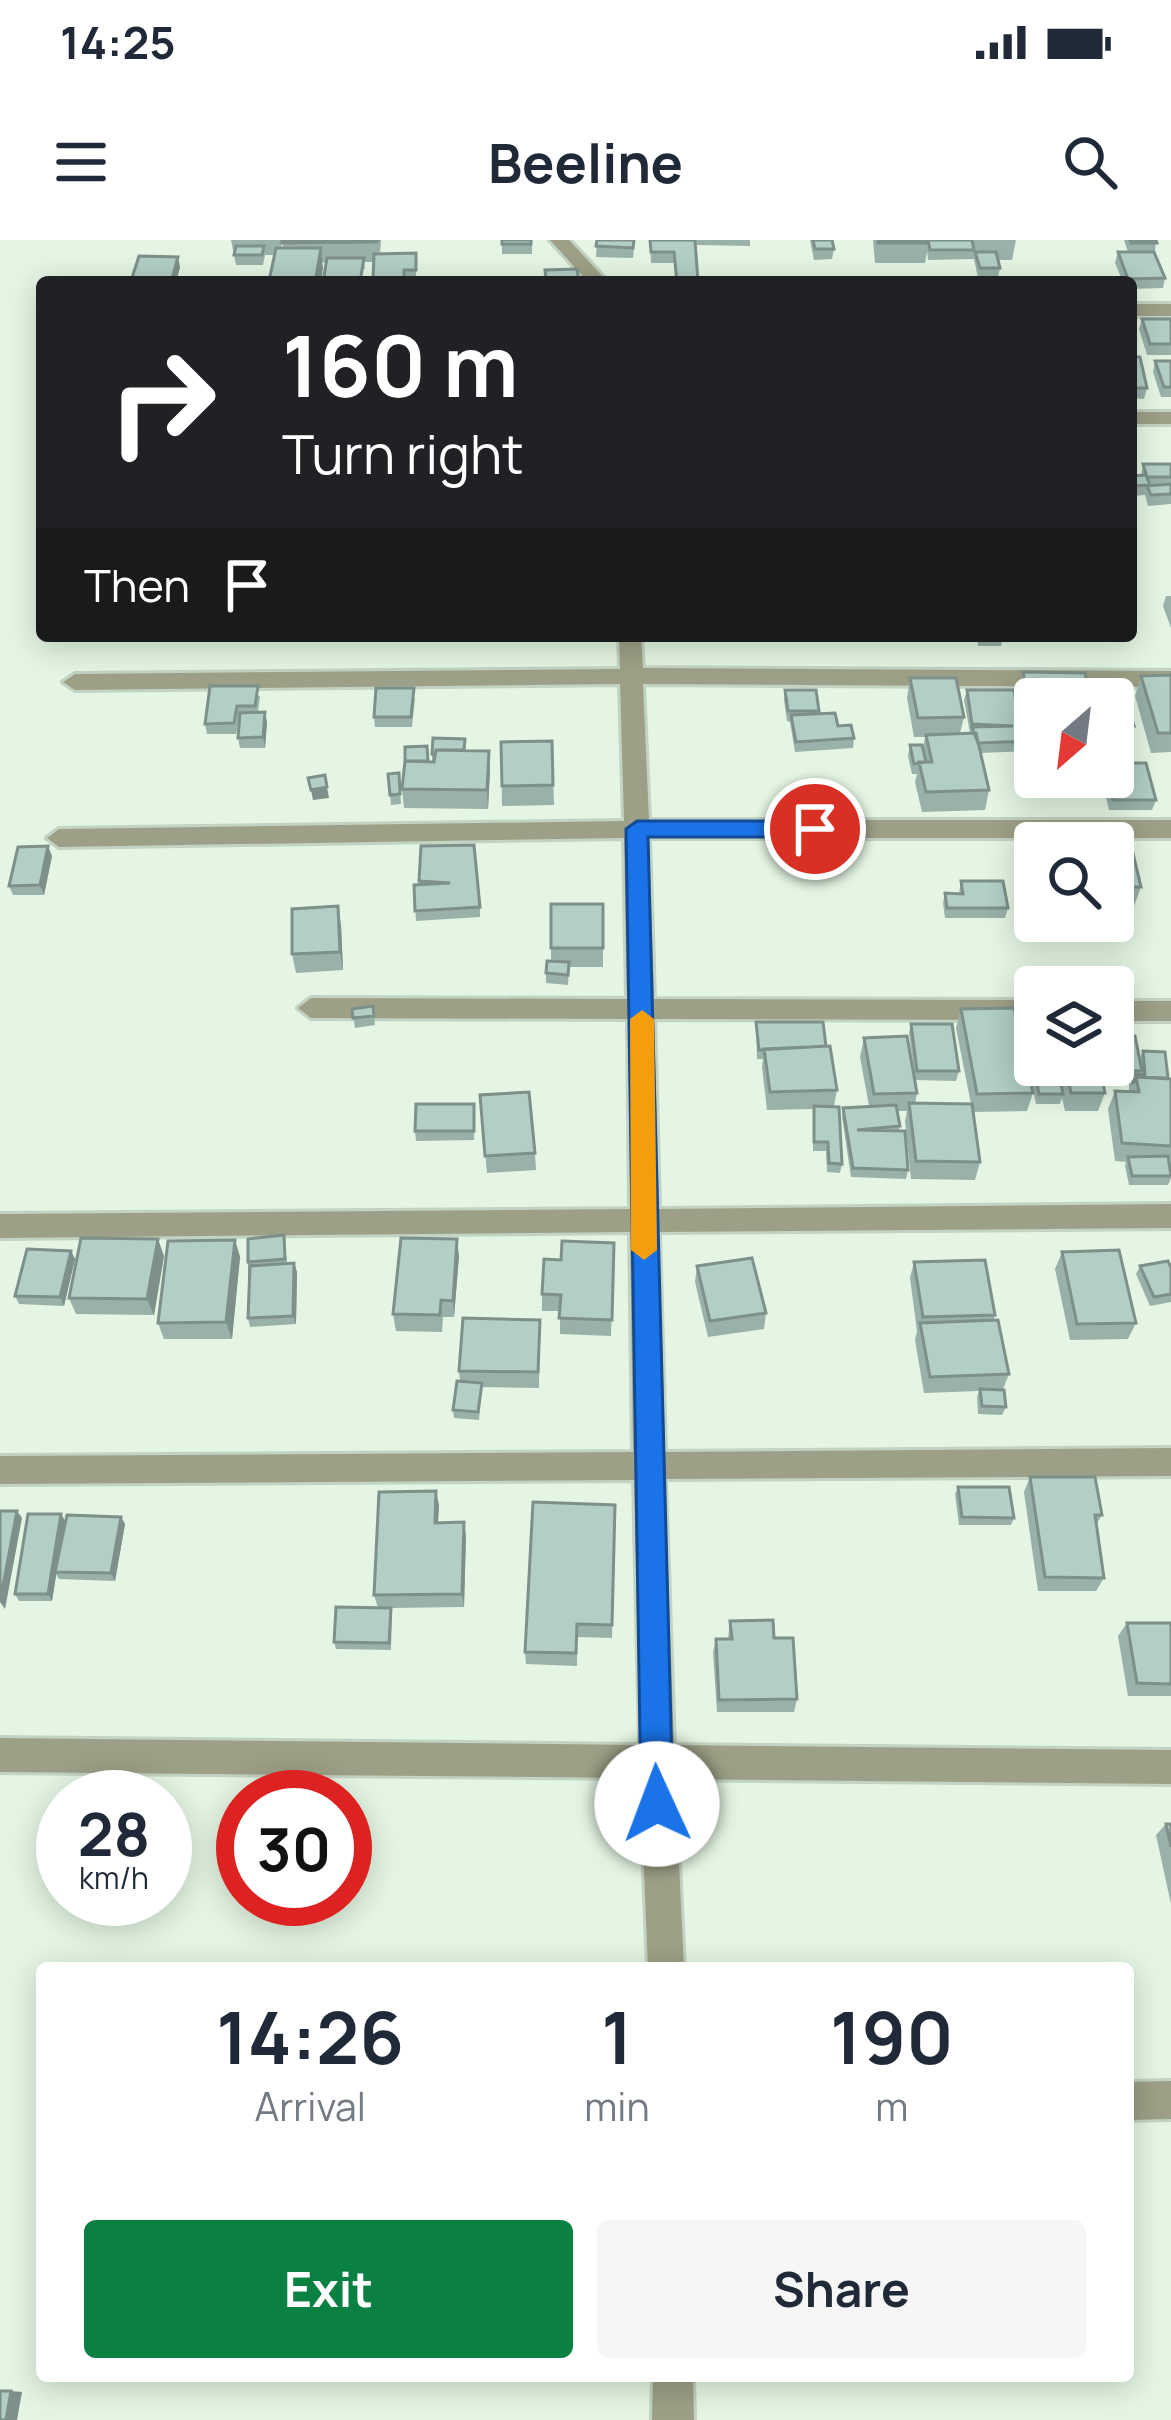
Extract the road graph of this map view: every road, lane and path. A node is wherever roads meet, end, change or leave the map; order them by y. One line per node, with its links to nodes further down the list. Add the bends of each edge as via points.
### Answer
1 (559, 240): 2 (street)
2 (593, 276)
3 (1137, 310): 4 (street)
4 (1171, 310)
5 (1137, 418): 6 (street)
6 (1171, 418)
7 (630, 642): 8 (street)
8 (631, 676): 9 (street); 10 (street); 11 (street)
9 (1171, 679)
10 (75, 682)
11 (637, 829): 12 (street); 13 (street); 15 (street)
12 (1171, 830)
13 (59, 838)
14 (311, 1008): 15 (street)
15 (642, 1008): 16 (street); 20 (street)
16 (1014, 1010)
17 (1134, 1011): 18 (street)
18 (1171, 1011)
19 (1171, 1216): 20 (street)
20 (643, 1224): 21 (street); 23 (street)
21 (0, 1226)
22 (1171, 1462): 23 (street)
23 (648, 1465): 24 (street); 26 (street)
24 (0, 1469)
25 (0, 1755): 26 (street)
26 (655, 1763): 27 (street); 28 (street)
27 (1171, 1767)
28 (666, 1962)
29 (1171, 2100): 30 (street)
30 (1134, 2101)
31 (673, 2382): 32 (street)
32 (673, 2420)

